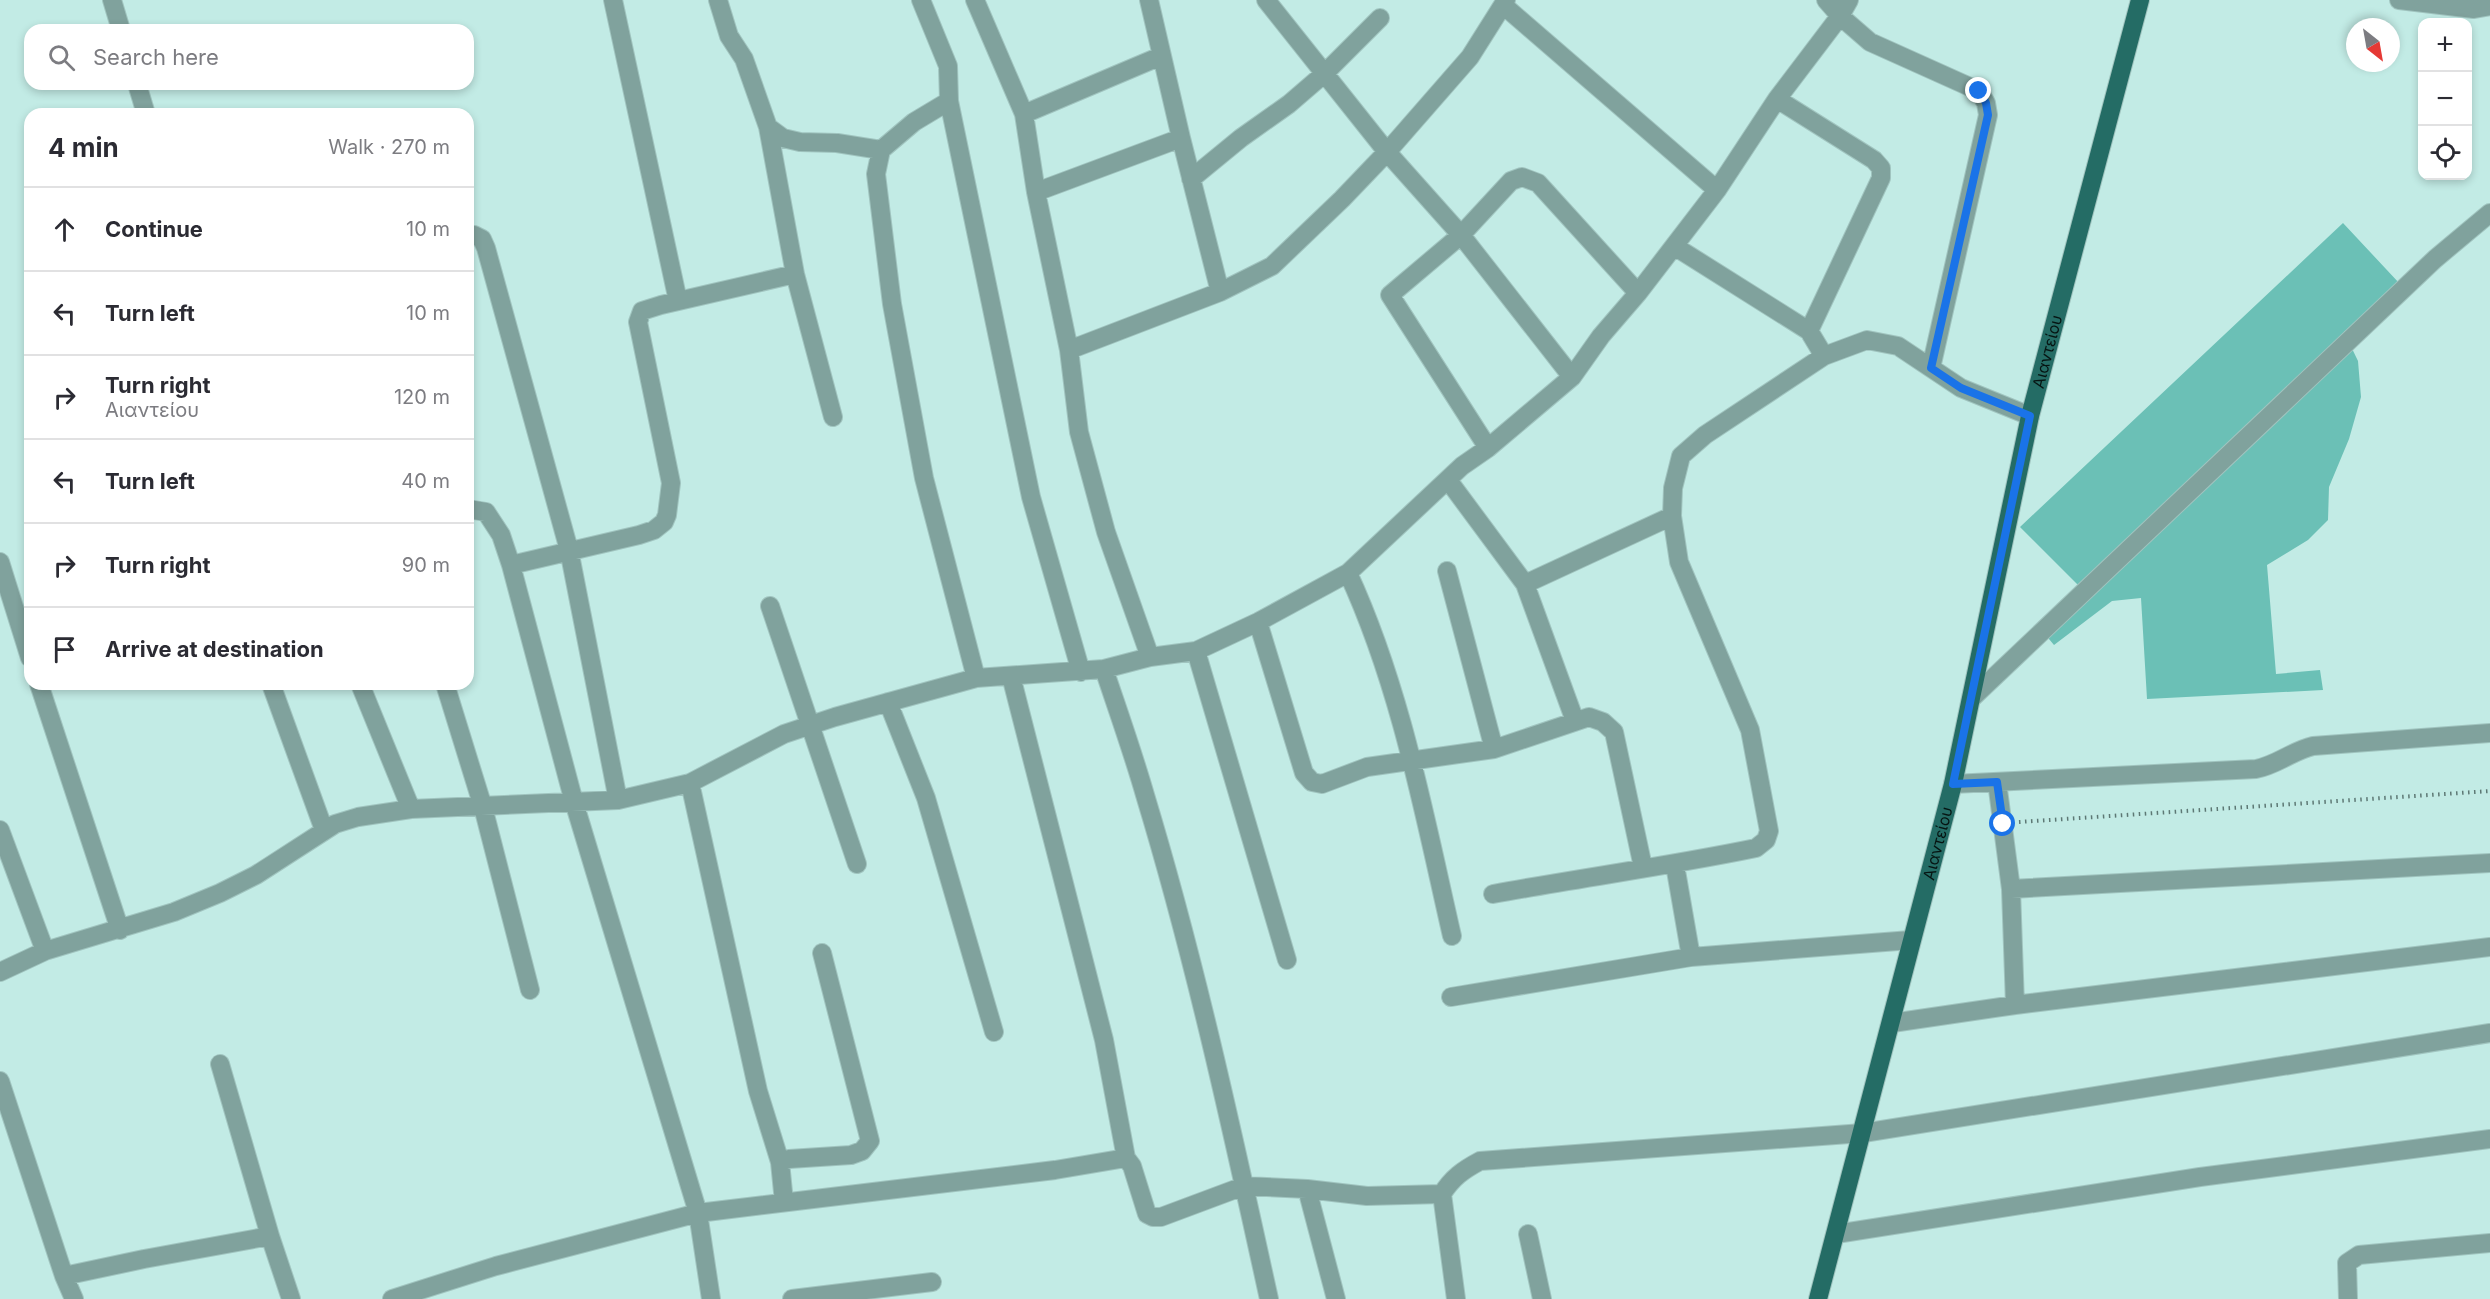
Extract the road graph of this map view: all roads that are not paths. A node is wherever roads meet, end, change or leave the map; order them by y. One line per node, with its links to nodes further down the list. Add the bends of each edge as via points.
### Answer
1 (111, 0): 16 (street)
2 (613, 0): 38 (street)
3 (718, 0): 24 (street)
4 (921, 0): 21 (street, via 948,66)
5 (975, 0): 23 (street)
6 (1149, 0): 17 (street)
7 (1266, 0): 18 (street)
8 (1826, 0): 14 (street)
9 (1849, 0): 14 (street)
10 (2140, 0): 44 (main road, Αιαντείου)
11 (2399, 0): 13 (street, via 2474,9)
12 (1504, 2): 27 (street, via 1470,57); 29 (street)
13 (2490, 6)
14 (1840, 16): 20 (street); 42 (street, via 1870,42 1979,91 1986,103 1986,126)
15 (1380, 18): 18 (street)
16 (119, 24)
17 (1161, 56): 23 (street); 25 (street)
18 (1325, 73): 27 (street); 28 (street)
19 (139, 90): 22 (street)
20 (1777, 99): 29 (street); 39 (street, via 1881,168 1881,178)
21 (949, 101): 26 (street, via 914,122); 62 (street, via 1031,497)
22 (145, 108)
23 (1023, 114): 30 (street)
24 (768, 127): 26 (street, via 783,138 800,142); 35 (street)
25 (1181, 138): 28 (street); 30 (street)
26 (880, 150): 64 (street, via 876,174 894,316 924,478)
27 (1387, 152): 32 (street); 36 (street, via 1272,266)
28 (1191, 179): 36 (street)
29 (1717, 190): 34 (street)
30 (1036, 192): 40 (street)
31 (2490, 213): 69 (street, via 2435,258)
32 (1461, 235): 37 (street, via 1510,181 1522,177 1538,183); 43 (street); 46 (street, via 1390,295)
33 (474, 236): 50 (street, via 482,239 486,248)
34 (1674, 246): 37 (street); 39 (street)
35 (795, 274): 38 (street); 45 (street)
36 (1220, 292): 40 (street)
37 (1638, 292): 43 (street)
38 (678, 301): 50 (street, via 642,311 638,322 671,483 664,522 654,530)
39 (1809, 331): 41 (street)
40 (1070, 350): 60 (street, via 1079,432 1106,532)
41 (1824, 357): 42 (street, via 1867,340 1898,346); 49 (street, via 1705,435 1680,456)
42 (1931, 368): 44 (street, via 1961,388)
43 (1572, 377): 46 (street)
44 (2030, 416): 69 (main road, Αιαντείου)
45 (833, 417)
46 (1488, 448): 47 (street)
47 (1448, 480): 54 (street); 55 (street)
48 (474, 510): 52 (street, via 486,513 501,535)
49 (1672, 516): 55 (street); 87 (street, via 1679,562 1750,730 1769,831 1766,840 1756,848)
50 (569, 550): 52 (street); 79 (street)
51 (0, 562): 58 (street)
52 (511, 565): 80 (street)
53 (1447, 571): 74 (street)
54 (1348, 573): 57 (street); 75 (street, via 1370,621)
55 (1525, 585): 71 (street)
56 (770, 606): 72 (street)
57 (1258, 622): 59 (street); 75 (street, via 1304,773 1312,782 1322,784 1367,767)
58 (24, 639)
59 (1196, 651): 60 (street); 98 (street)
60 (1150, 657): 61 (street)
61 (1104, 669): 62 (street); 113 (street, via 1176,904)
62 (1081, 672): 63 (street)
63 (1011, 676): 64 (street); 111 (street, via 1104,1040)
64 (976, 678): 70 (street)
65 (41, 690): 91 (street)
66 (274, 690): 84 (street)
67 (362, 690): 82 (street)
68 (447, 690): 81 (street)
69 (1973, 696): 78 (main road, Αιαντείου)
70 (888, 702): 72 (street); 104 (street, via 926,798)
71 (1575, 721): 74 (street); 88 (street, via 1589,717 1604,722 1614,732)
72 (811, 725): 77 (street, via 784,734); 86 (street)
73 (2490, 733): 76 (street, via 2313,746 2299,749 2269,767 2256,769)
74 (1494, 749): 75 (street)
75 (1412, 760): 92 (street)
76 (1997, 782): 78 (street); 89 (street)
77 (690, 783): 79 (street); 112 (street, via 758,1091)
78 (1953, 784): 93 (main road, Αιαντείου)
79 (618, 800): 80 (street)
80 (574, 802): 81 (street); 117 (street)
81 (483, 807): 82 (street); 100 (street)
82 (411, 809): 84 (street, via 358,817)
83 (0, 830): 95 (street)
84 (324, 830): 91 (street, via 256,875 220,893)
85 (2490, 863): 89 (street)
86 (857, 864)
87 (1675, 865): 88 (street); 97 (street)
88 (1643, 867): 90 (street)
89 (2011, 889): 102 (street)
90 (1493, 894)
91 (120, 930): 95 (street)
92 (1452, 936)
93 (1911, 940): 97 (street); 103 (main road, Αιαντείου)
94 (2490, 947): 102 (street)
95 (45, 951): 99 (street)
96 (822, 953): 112 (street, via 870,1141 862,1151 851,1155)
97 (1691, 957): 101 (street)
98 (1287, 960)
99 (0, 972)
100 (530, 990)
101 (1451, 997)
102 (2016, 1005): 103 (street)
103 (1892, 1023): 109 (main road, Αιαντείου)
104 (994, 1032)
105 (2490, 1033): 109 (street)
106 (220, 1064): 120 (street)
107 (0, 1081): 108 (street)
108 (8, 1129): 122 (street)
109 (1863, 1133): 115 (street, via 1480,1161 1460,1172); 119 (main road, Αιαντείου)
110 (2490, 1138): 119 (street)
111 (1126, 1158): 113 (street, via 1148,1214 1154,1217); 116 (street, via 1033,1173)
112 (780, 1162): 116 (street)
113 (1244, 1186): 114 (street); 129 (street)
114 (1307, 1189): 115 (street, via 1367,1197); 130 (street)
115 (1442, 1194): 131 (street)
116 (784, 1202): 117 (street)
117 (698, 1213): 126 (street, via 508,1263); 127 (street)
118 (1528, 1234): 132 (street)
119 (1836, 1234): 133 (main road, Αιαντείου)
120 (270, 1236): 122 (street); 125 (street)
121 (2490, 1243): 134 (street, via 2359,1255 2347,1263)
122 (64, 1276): 124 (street)
123 (932, 1282): 128 (street)
124 (74, 1299)
125 (291, 1299)
126 (392, 1299)
127 (711, 1299)
128 (792, 1299)
129 (1269, 1299)
130 (1336, 1299)
131 (1456, 1299)
132 (1542, 1299)
133 (1818, 1299)
134 (2348, 1299)

